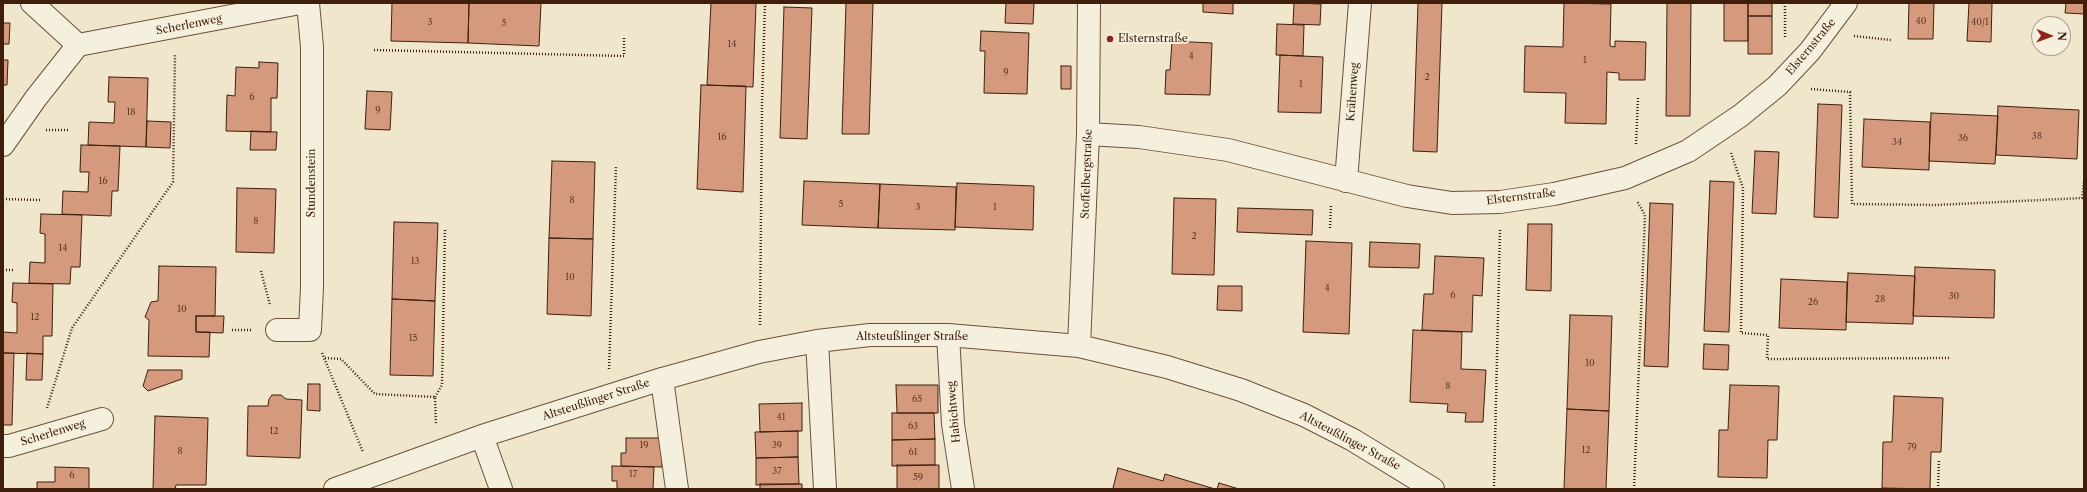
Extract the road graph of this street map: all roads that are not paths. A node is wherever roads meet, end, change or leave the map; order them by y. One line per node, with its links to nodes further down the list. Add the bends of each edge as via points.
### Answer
1 (32, 3): 7 (street)
2 (300, 3): 7 (street, Scherlenweg)
3 (308, 3): 11 (street, Stundenstein, via 312,47 310,330)
4 (1089, 3): 8 (street, Stoffelbergstraße)
5 (1360, 3): 10 (street, Krähenweg)
6 (1846, 3): 10 (street, Elsternstraße, via 1810,51 1777,86 1688,151 1630,175 1554,194 1500,202 1452,203 1407,196)
7 (78, 45): 9 (street)
8 (1088, 134): 10 (street, Elsternstraße, via 1139,137 1228,150); 14 (street, Stoffelbergstraße)
9 (3, 145)
10 (1346, 181)
11 (277, 330)
12 (948, 335): 13 (street, Altsteußlinger Straße, via 870,335); 14 (street, Altsteußlinger Straße); 23 (street, Habichtweg, via 953,424)
13 (818, 341): 15 (street, Altsteußlinger Straße, via 759,352); 22 (street)
14 (1079, 346): 24 (street, Altsteußlinger Straße, via 1167,367 1262,398 1304,415 1353,440)
15 (662, 379): 17 (street, Altsteußlinger Straße); 21 (street)
16 (102, 419): 18 (street, Scherlenweg)
17 (482, 436): 19 (street, Altsteußlinger Straße); 20 (street)
18 (3, 446)
19 (335, 489)
20 (501, 489)
21 (677, 489)
22 (825, 489)
23 (963, 489)
24 (1433, 489)

